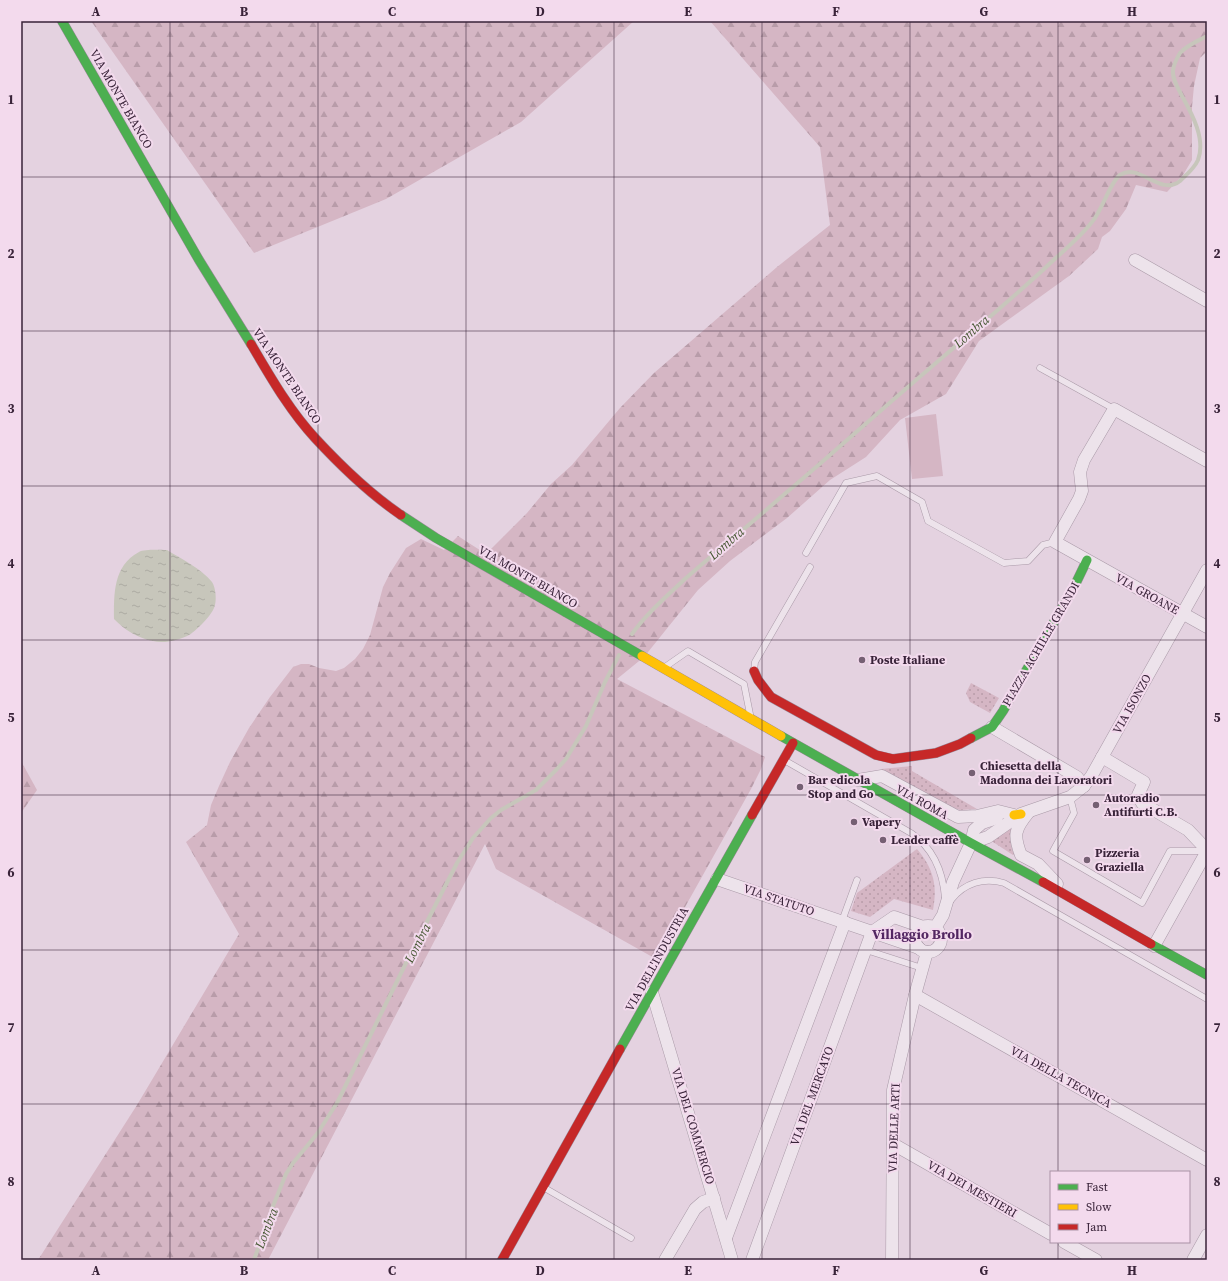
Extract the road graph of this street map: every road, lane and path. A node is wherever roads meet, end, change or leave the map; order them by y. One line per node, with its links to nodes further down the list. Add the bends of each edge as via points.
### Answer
1 (62, 21): 14 (main road, VIA MONTE BIANCO, via 261,363 314,437 357,480 392,509 443,542)
2 (1135, 260): 3 (street)
3 (1207, 301)
4 (1040, 368): 5 (lane)
5 (1114, 409): 6 (street); 7 (street, via 1084,460 1080,472 1082,491)
6 (1207, 460)
7 (1055, 542): 8 (lane, via 1043,545 1028,560 1004,563 928,520 922,502 878,476 846,483); 9 (street, VIA GROANE)
8 (806, 553)
9 (1087, 560): 12 (street, VIA GROANE); 18 (main road, PIAZZA ACHILLE GRANDI)
10 (810, 567): 16 (lane, via 755,662)
11 (1207, 570): 12 (street, VIA ISONZO)
12 (1182, 613): 13 (street, VIA GROANE); 20 (street, VIA ISONZO)
13 (1207, 627)
14 (626, 648): 15 (main road, VIA ROMA)
15 (664, 668): 17 (main road, VIA ROMA); 17 (lane, via 688,651 744,684)
16 (754, 671): 18 (main road, PIAZZA ACHILLE GRANDI, via 771,697 876,755 893,759 936,753)
17 (750, 718): 19 (main road, VIA ROMA)
18 (992, 727): 23 (street, via 1077,777)
19 (793, 743): 21 (main road, VIA DELL'INDUSTRIA); 22 (main road, VIA ROMA)
20 (1102, 757): 23 (street, VIA ISONZO); 27 (street, via 1144,782 1138,795 1142,803 1188,830)
21 (784, 759): 28 (main road, VIA DELL'INDUSTRIA); 31 (lane, via 919,838 937,866 944,891)
22 (858, 780): 25 (street, VIA ISONZO, via 882,776 958,817 998,811); 26 (main road, VIA ROMA)
23 (1084, 786): 24 (street, VIA ISONZO)
24 (1070, 797): 25 (street, VIA ISONZO); 27 (lane, via 1074,812 1053,851 1142,903 1170,851)
25 (1022, 813): 26 (street, VIA ISONZO, via 982,823 974,830); 30 (street, via 1016,842 1021,855 1038,864)
26 (970, 843): 30 (main road, VIA ROMA); 31 (street)
27 (1207, 851): 35 (street)
28 (717, 879): 32 (street, VIA STATUTO); 40 (main road, VIA DELL'INDUSTRIA)
29 (857, 880): 32 (lane)
30 (1071, 898): 35 (main road, VIA ROMA)
31 (945, 908): 33 (street, via 943,915); 42 (lane, via 961,890 972,883 994,880 1004,883)
32 (844, 922): 34 (street, VIA STATUTO); 50 (street)
33 (929, 928): 34 (street, via 894,917); 37 (street, via 917,933 916,936 917,944); 37 (street, via 940,935 940,943 935,950)
34 (872, 932): 36 (street, VIA DEL MERCATO); 37 (street, VIA STATUTO)
35 (1154, 946): 39 (main road, VIA ROMA)
36 (866, 950): 38 (lane); 55 (street, VIA DEL MERCATO)
37 (923, 950): 38 (street, VIA DELLE ARTI)
38 (922, 968): 41 (street, VIA DELLE ARTI)
39 (1207, 976)
40 (652, 992): 45 (main road, VIA DELL'INDUSTRIA); 46 (street, VIA DEL COMMERCIO)
41 (915, 995): 43 (street, VIA DELLE ARTI, via 893,1090); 44 (street, VIA DELLA TECNICA)
42 (1207, 999)
43 (893, 1144): 47 (street, VIA DEI MESTIERI); 56 (street, VIA DELLE ARTI)
44 (1207, 1160)
45 (543, 1187): 49 (lane); 52 (main road, VIA DELL'INDUSTRIA)
46 (714, 1198): 50 (street, VIA DEL COMMERCIO); 53 (street, via 703,1202 695,1209)
47 (1050, 1233)
48 (1207, 1235): 58 (street)
49 (631, 1238)
50 (726, 1238): 54 (street, VIA DEL COMMERCIO)
51 (1066, 1243): 57 (street)
52 (502, 1260)
53 (665, 1260)
54 (732, 1260)
55 (752, 1260)
56 (892, 1260)
57 (1096, 1260)
58 (1193, 1260)

